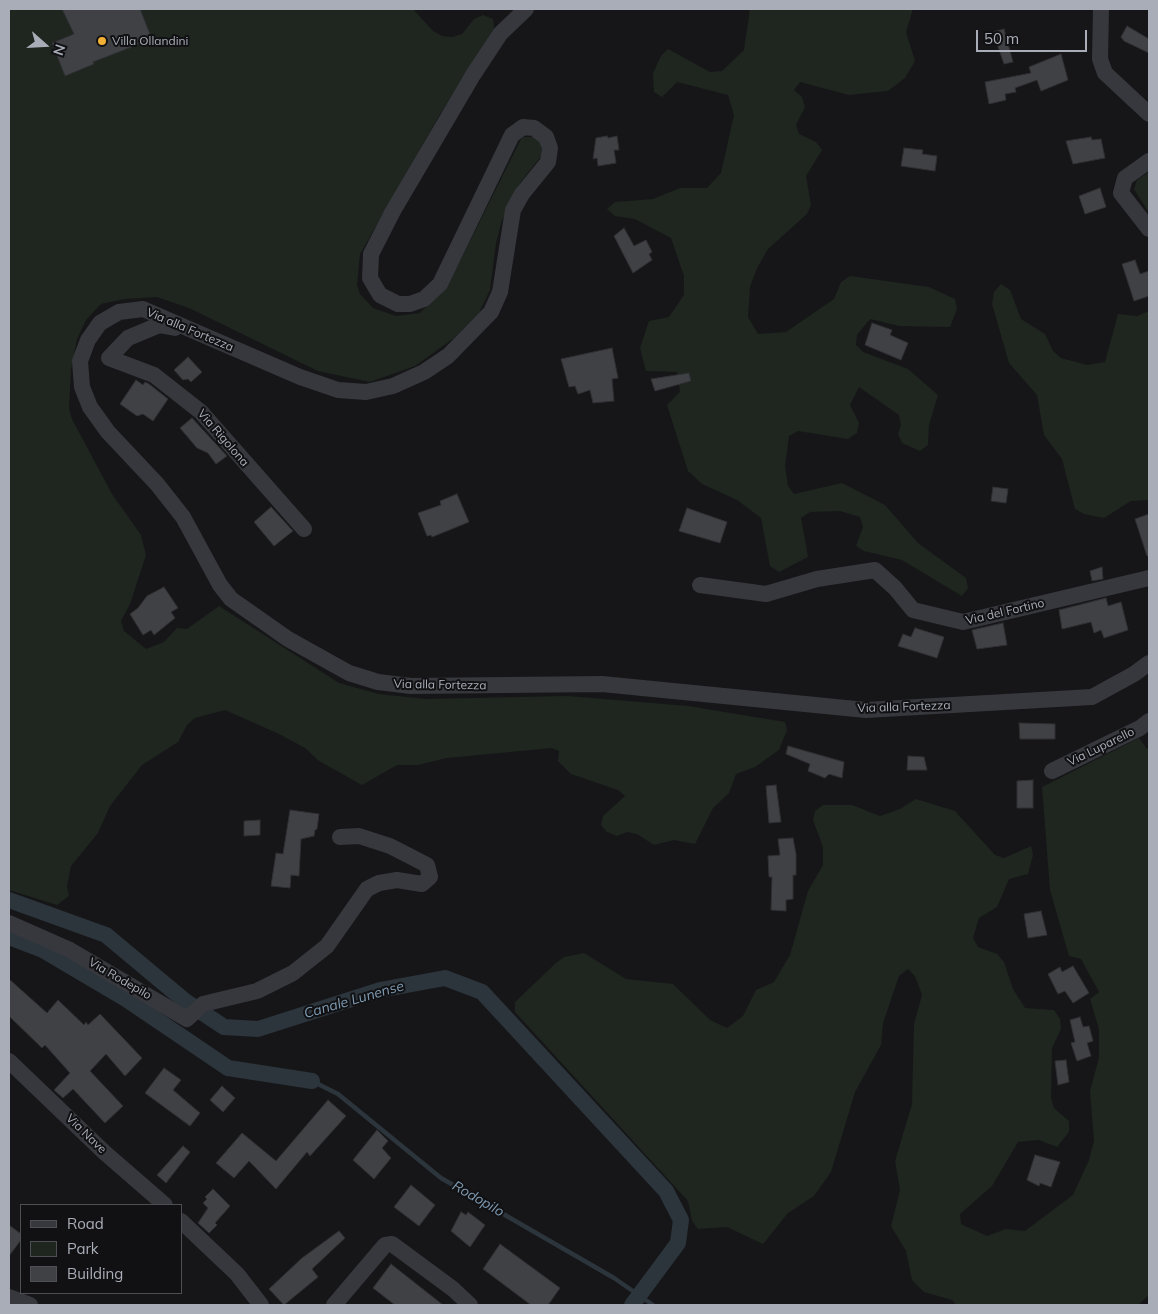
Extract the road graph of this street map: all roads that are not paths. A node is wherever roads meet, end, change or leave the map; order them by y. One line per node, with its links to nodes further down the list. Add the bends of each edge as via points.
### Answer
1 (526, 9): 6 (street, Via alla Fortezza, via 500,34 473,75 371,254 370,278 380,295 398,304 424,299 440,284 512,135 523,128 534,128 546,137 550,148 548,162 513,210 500,292 491,312 470,335 448,356 424,372 393,386 366,392 338,390 300,378)
2 (1101, 9): 3 (street, via 1100,58 1106,73)
3 (1149, 114)
4 (1149, 160): 5 (street, via 1125,178 1121,193)
5 (1149, 229)
6 (197, 332): 7 (street, Via Rigolona, via 159,325 128,338 109,358 154,375 201,412); 10 (street, Via alla Fortezza, via 143,309 119,312 100,323 88,340 80,361 82,387 90,407 183,517 231,599 288,639 364,678 411,686 602,684 866,710 1092,697)
7 (304, 529)
8 (1149, 578): 9 (street, Via del Fortino, via 963,622 913,610 875,570 817,579 766,594)
9 (700, 585)
10 (1149, 664)
11 (1149, 721): 12 (street, Via Luparello)
12 (1052, 771)
13 (340, 837): 14 (street, Via Rodepilo, via 359,836 390,846 427,866 430,877 422,884 397,880 379,883 359,899 327,946 293,974 257,991 199,1009 187,1019 68,949)
14 (9, 923)
15 (9, 1061): 16 (street, Via Nave)
16 (164, 1204)
17 (182, 1222): 20 (street, via 237,1274)
18 (9, 1297): 19 (street)
19 (30, 1305)
20 (261, 1305)
21 (334, 1305): 22 (street, via 385,1245 392,1244)
22 (470, 1305)

